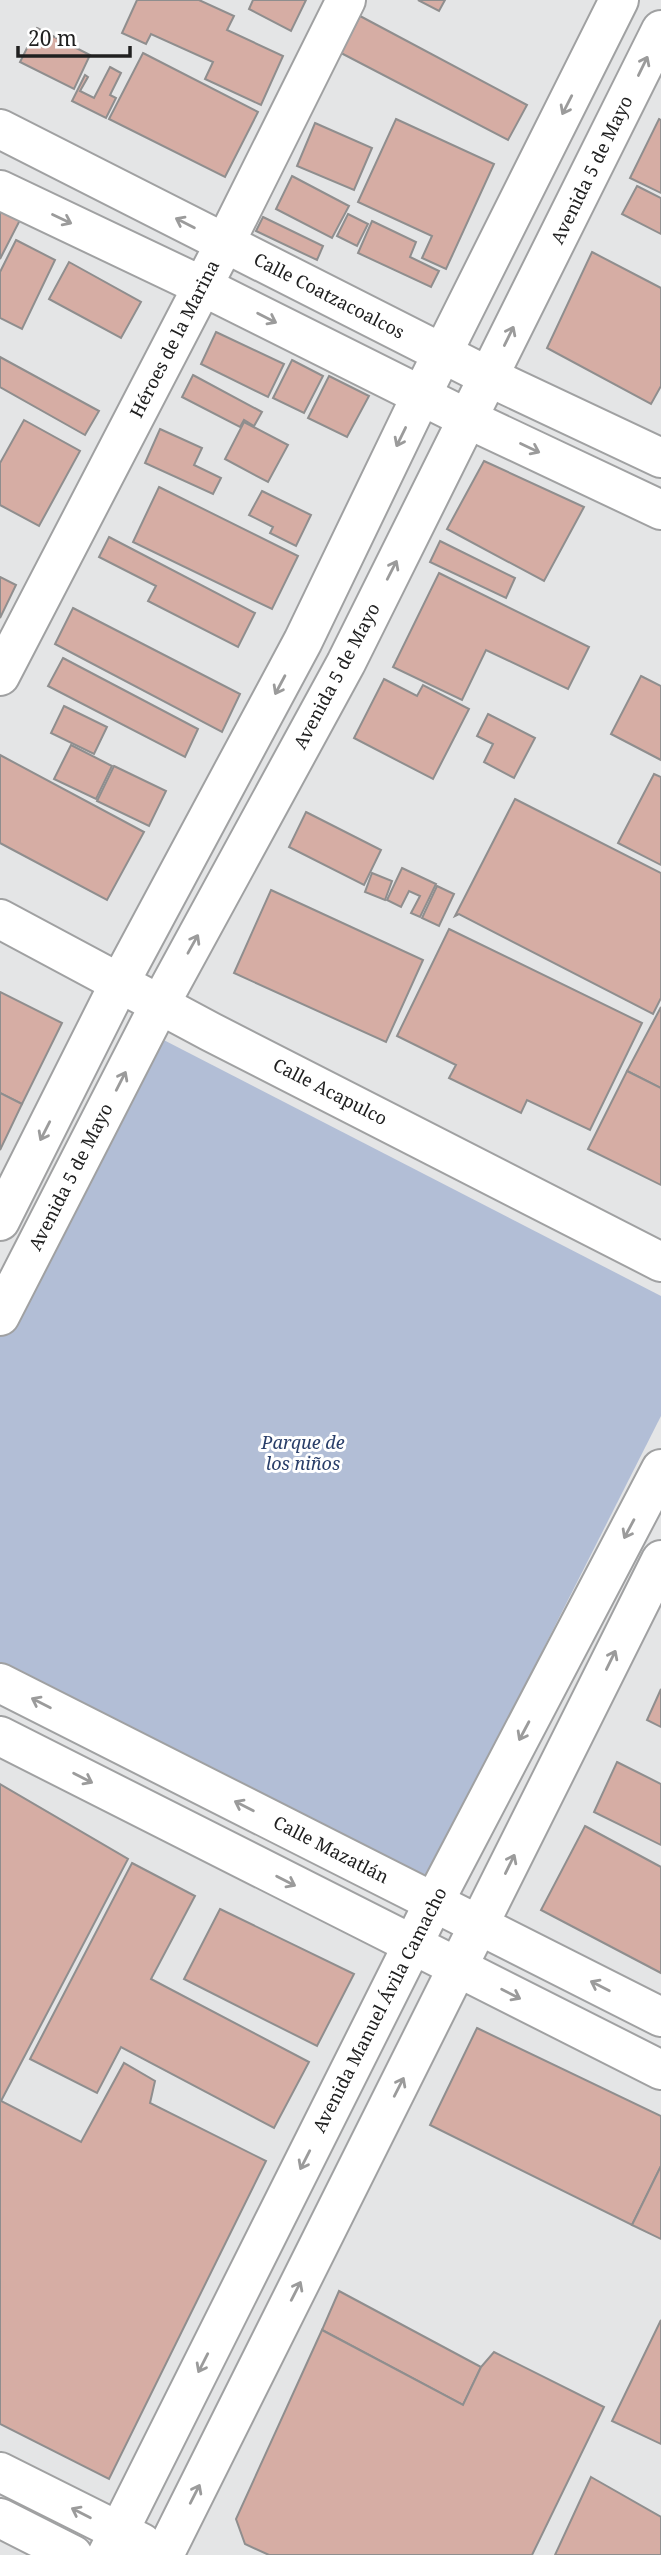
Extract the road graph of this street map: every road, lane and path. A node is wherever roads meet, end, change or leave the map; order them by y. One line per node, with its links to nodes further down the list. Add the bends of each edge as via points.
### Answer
1 (346, 0): 6 (street, Héroes de la Marina)
2 (619, 0): 8 (street, one-way to 8)
3 (661, 30): 9 (street, Avenida 5 de Mayo, one-way to 3)
4 (0, 129): 6 (street, Calle Coatzacoalcos, one-way to 4)
5 (0, 190): 7 (street, one-way to 7)
6 (225, 243): 7 (street, Héroes de la Marina); 8 (street, Calle Coatzacoalcos)
7 (202, 286): 10 (street, one-way to 10); 16 (street, Héroes de la Marina)
8 (442, 354): 9 (street, Calle Coatzacoalcos); 10 (street)
9 (489, 377): 11 (street, Avenida 5 de Mayo); 12 (street, Calle Coatzacoalcos)
10 (421, 396): 11 (street); 14 (street, one-way to 14)
11 (468, 419): 13 (street, one-way to 13); 15 (street, Avenida 5 de Mayo, one-way to 11)
12 (657, 447)
13 (661, 510)
14 (303, 641): 15 (street); 18 (street, one-way to 18)
15 (346, 663): 19 (street, Avenida 5 de Mayo, one-way to 15)
16 (0, 677)
17 (0, 919): 18 (street, Calle Acapulco)
18 (120, 982): 19 (street, Calle Acapulco); 20 (street, one-way to 20)
19 (160, 1004): 21 (street, Calle Acapulco); 22 (street, Avenida 5 de Mayo, one-way to 19)
20 (0, 1220)
21 (661, 1262)
22 (0, 1316)
23 (661, 1469): 27 (street, Avenida Manuel Ávila Camacho, one-way to 27)
24 (661, 1560): 28 (street, one-way to 24)
25 (0, 1683): 27 (street, Calle Mazatlán, one-way to 25)
26 (0, 1736): 29 (street, one-way to 29)
27 (434, 1902): 28 (street, Calle Mazatlán); 29 (street, Avenida Manuel Ávila Camacho)
28 (480, 1925): 30 (street); 31 (street, Calle Mazatlán, one-way to 28)
29 (413, 1945): 30 (street); 35 (street, Avenida Manuel Ávila Camacho, one-way to 35)
30 (458, 1968): 32 (street, one-way to 32); 37 (street, one-way to 30)
31 (661, 2017)
32 (661, 2070)
33 (0, 2472): 35 (street, one-way to 33)
34 (0, 2518): 36 (street)
35 (113, 2543): 37 (street)
36 (74, 2555)
37 (165, 2555)

